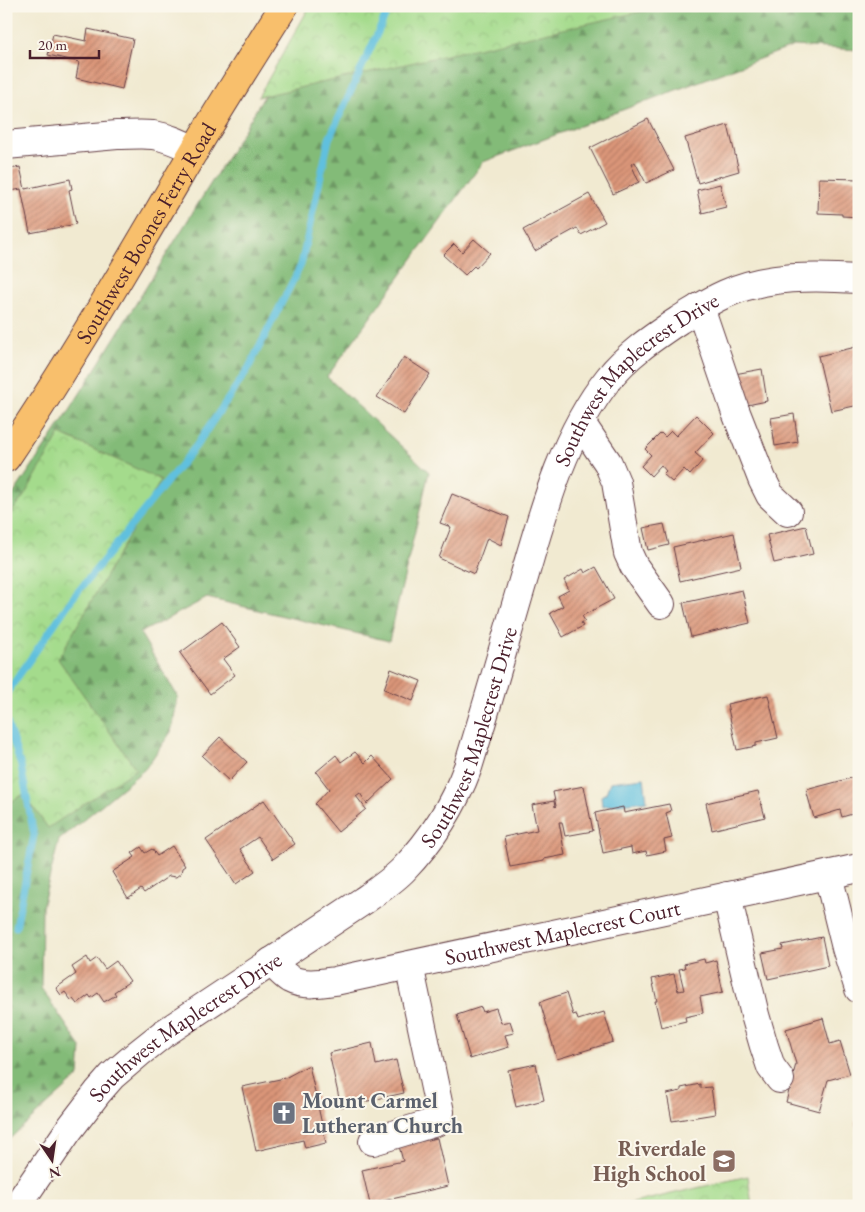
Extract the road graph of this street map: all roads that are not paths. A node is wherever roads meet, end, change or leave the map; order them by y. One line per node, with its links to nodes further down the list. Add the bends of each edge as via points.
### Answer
1 (284, 6): 3 (main road, Southwest Boones Ferry Road)
2 (6, 145): 3 (street, via 135,134 170,139)
3 (195, 150): 7 (main road, Southwest Boones Ferry Road, via 132,259)
4 (859, 279): 5 (street, Southwest Maplecrest Drive, via 816,277 762,282 725,293)
5 (700, 307): 6 (street, Southwest Maplecrest Drive, via 624,361); 8 (street, via 762,479 770,495)
6 (580, 423): 9 (street, via 608,463 616,482 628,553); 13 (street, Southwest Maplecrest Drive, via 543,513 472,754 454,798 432,834 402,871)
7 (6, 458)
8 (788, 512)
9 (661, 604)
10 (859, 868): 11 (street, Southwest Maplecrest Court)
11 (828, 875): 12 (street, Southwest Maplecrest Court); 15 (street)
12 (727, 896): 14 (street, Southwest Maplecrest Court); 16 (street, via 755,1015 771,1067)
13 (271, 962): 14 (street, Southwest Maplecrest Court, via 290,979 303,983 335,981); 18 (street, Southwest Maplecrest Drive, via 163,1034 112,1076 68,1131)
14 (409, 965): 17 (street, via 440,1112 436,1122)
15 (859, 989)
16 (780, 1079)
17 (373, 1141)
18 (17, 1206)

